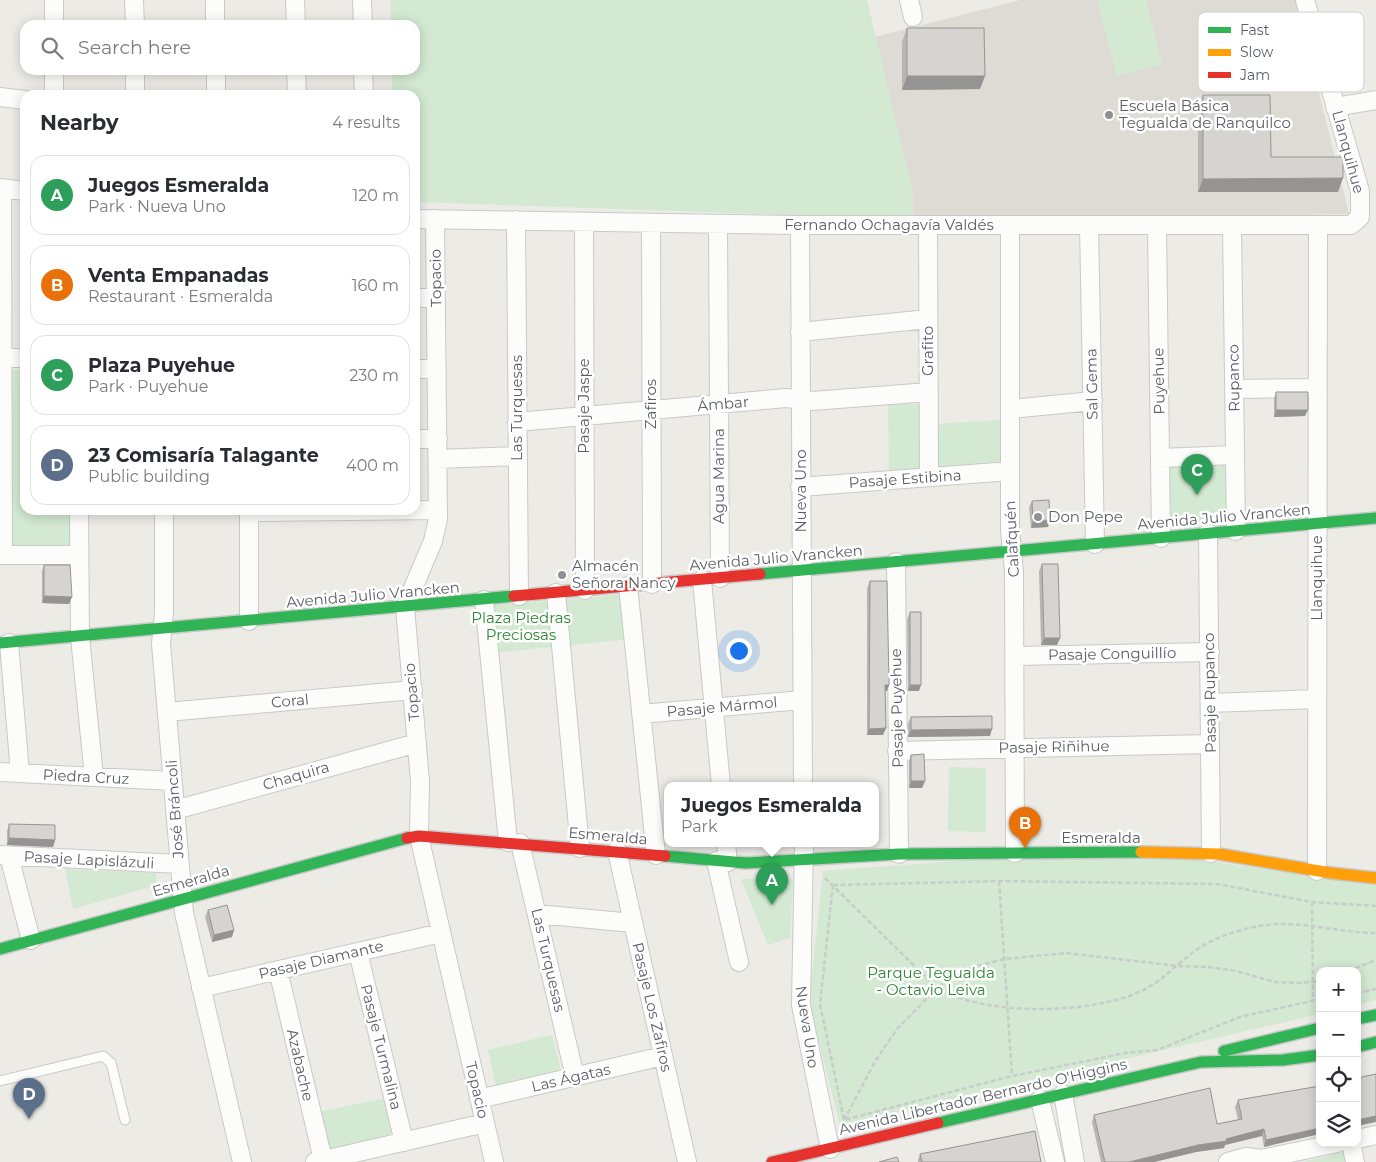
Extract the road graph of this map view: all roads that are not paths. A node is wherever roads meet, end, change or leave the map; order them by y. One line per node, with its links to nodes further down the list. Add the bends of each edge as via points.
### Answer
1 (54, 0): 6 (street)
2 (134, 0): 7 (street)
3 (215, 0): 8 (street)
4 (296, 0): 9 (street)
5 (362, 0): 10 (street)
6 (54, 20)
7 (135, 20)
8 (215, 20)
9 (296, 20)
10 (363, 20)
11 (54, 75): 16 (street)
12 (135, 75): 17 (street)
13 (216, 75): 18 (street)
14 (296, 75): 19 (street)
15 (363, 75): 20 (street)
16 (54, 90)
17 (135, 90)
18 (216, 90)
19 (296, 90)
20 (364, 90)
21 (1331, 92): 25 (street, Llanquihue)
22 (0, 97): 23 (street)
23 (20, 99)
24 (1376, 100): 25 (street)
25 (1335, 107): 28 (street, Llanquihue, via 1360,192)
26 (1, 188): 27 (street); 42 (street)
27 (20, 190)
28 (1360, 217): 41 (street, Fernando Ochagavía Valdés, via 1351,224)
29 (420, 219): 30 (street, Fernando Ochagavía Valdés)
30 (435, 219): 31 (street, Fernando Ochagavía Valdés); 44 (street, Topacio)
31 (516, 220): 32 (street, Fernando Ochagavía Valdés); 60 (street, Las Turquesas)
32 (584, 222): 33 (street, Fernando Ochagavía Valdés); 59 (street, Pasaje Jaspe)
33 (651, 223): 34 (street, Fernando Ochagavía Valdés); 58 (street, Zafiros)
34 (718, 224): 35 (street, Fernando Ochagavía Valdés); 56 (street, Agua Marina)
35 (800, 225): 36 (street, Fernando Ochagavía Valdés); 46 (street, Nueva Uno)
36 (928, 225): 37 (street, Fernando Ochagavía Valdés); 45 (street, Grafito)
37 (1010, 225): 38 (street, Fernando Ochagavía Valdés); 57 (street, Calafquén)
38 (1090, 225): 39 (street, Fernando Ochagavía Valdés); 55 (street, Sal Gema)
39 (1157, 225): 40 (street, Fernando Ochagavía Valdés); 65 (street, Puyehue)
40 (1232, 225): 41 (street, Fernando Ochagavía Valdés); 52 (street, Rupanco)
41 (1318, 225): 51 (street, Llanquihue)
42 (1, 282): 47 (street)
43 (420, 298): 44 (street)
44 (436, 298): 50 (street, Topacio)
45 (928, 320): 46 (street); 53 (street, Grafito)
46 (800, 332): 54 (street, Nueva Uno)
47 (1, 358): 48 (street); 82 (street)
48 (20, 358)
49 (420, 369): 50 (street)
50 (437, 369): 62 (street, Topacio)
51 (1318, 388): 52 (street); 76 (street, Llanquihue)
52 (1234, 389): 63 (street, Rupanco)
53 (929, 392): 54 (street, Ámbar); 68 (street, Grafito)
54 (800, 400): 56 (street, Ámbar, via 786,398); 69 (street, Nueva Uno)
55 (1092, 401): 57 (street); 80 (street, Sal Gema)
56 (719, 404): 58 (street, Ámbar); 86 (street, Agua Marina)
57 (1010, 409): 67 (street, Calafquén)
58 (651, 410): 59 (street, Ámbar); 87 (street, Zafiros)
59 (584, 416): 60 (street, Ámbar); 89 (street, Pasaje Jaspe)
60 (517, 422): 64 (street, Las Turquesas)
61 (420, 439): 62 (street)
62 (438, 439): 66 (street, Topacio)
63 (1235, 455): 65 (street); 77 (street, Rupanco)
64 (518, 456): 66 (street); 91 (street, Las Turquesas)
65 (1160, 458): 79 (street, Puyehue)
66 (438, 459): 71 (street, Topacio)
67 (1010, 471): 68 (street, Pasaje Estibina); 81 (street, Calafquén)
68 (929, 477): 69 (street, Pasaje Estibina)
69 (800, 487): 85 (street, Nueva Uno)
70 (420, 510): 71 (street)
71 (438, 510): 93 (street, Topacio, via 433,541)
72 (79, 515): 83 (street)
73 (164, 515): 95 (street, José Bráncoli)
74 (249, 515): 94 (street)
75 (1376, 518): 76 (street, Avenida Julio Vrancken)
76 (1318, 523): 77 (street, Avenida Julio Vrancken); 101 (street, Llanquihue)
77 (1236, 531): 78 (street, Avenida Julio Vrancken)
78 (1208, 533): 79 (street, Avenida Julio Vrancken); 98 (street, Pasaje Rupanco)
79 (1161, 538): 80 (street, Avenida Julio Vrancken)
80 (1095, 544): 81 (street, Avenida Julio Vrancken)
81 (1012, 551): 84 (street, Avenida Julio Vrancken); 99 (street, Calafquén)
82 (1, 555): 83 (street)
83 (80, 555): 96 (street)
84 (896, 562): 85 (street, Avenida Julio Vrancken); 110 (street, Pasaje Puyehue)
85 (801, 570): 86 (street, Avenida Julio Vrancken); 102 (street, Nueva Uno)
86 (711, 579): 87 (street, Avenida Julio Vrancken); 104 (street, Agua Marina)
87 (652, 584): 88 (street, Avenida Julio Vrancken)
88 (628, 586): 89 (street, Avenida Julio Vrancken); 106 (street)
89 (585, 590): 90 (street, Avenida Julio Vrancken)
90 (556, 593): 91 (street, Avenida Julio Vrancken); 121 (street)
91 (519, 596): 92 (street, Avenida Julio Vrancken)
92 (484, 600): 93 (street, Avenida Julio Vrancken); 119 (street, Las Turquesas)
93 (405, 607): 94 (street, Avenida Julio Vrancken); 100 (street, Topacio)
94 (249, 621): 95 (street, Avenida Julio Vrancken)
95 (163, 629): 96 (street, Avenida Julio Vrancken); 105 (street, José Bráncoli)
96 (80, 637): 97 (street, Avenida Julio Vrancken); 113 (street)
97 (4, 643): 112 (street)
98 (1210, 652): 99 (street, Pasaje Conguillío); 103 (street, Pasaje Rupanco)
99 (1015, 656): 109 (street, Calafquén)
100 (413, 690): 105 (street, Coral); 107 (street, Topacio)
101 (1317, 699): 103 (street); 131 (street, Llanquihue)
102 (802, 700): 104 (street, Pasaje Mármol); 116 (street, Nueva Uno)
103 (1210, 702): 108 (street, Pasaje Rupanco)
104 (714, 708): 106 (street, Pasaje Mármol); 115 (street, Agua Marina)
105 (167, 712): 114 (street, José Bráncoli)
106 (641, 714): 127 (street)
107 (417, 743): 117 (street, Chaquira); 118 (street, Topacio)
108 (1210, 744): 109 (street, Pasaje Riñihue); 125 (street, Pasaje Rupanco)
109 (1015, 748): 110 (street, Pasaje Riñihue); 124 (street, Calafquén)
110 (897, 750): 126 (street, Pasaje Puyehue)
111 (0, 772): 112 (street, Piedra Cruz)
112 (20, 773): 113 (street, Piedra Cruz)
113 (94, 777): 114 (street, Piedra Cruz)
114 (172, 781): 117 (street, José Bráncoli)
115 (721, 782)
116 (803, 782)
117 (175, 810): 130 (street, José Bráncoli)
118 (419, 836): 119 (street, Esmeralda); 133 (street, Esmeralda, via 390,841); 136 (street, Topacio)
119 (514, 842): 121 (street, Esmeralda); 134 (street, Las Turquesas)
120 (725, 847): 129 (street)
121 (580, 848): 123 (street, Esmeralda)
122 (804, 851): 126 (street, Esmeralda); 129 (street, Esmeralda, via 759,863); 163 (street, Nueva Uno, via 801,1005)
123 (617, 852): 127 (street, Esmeralda); 135 (street, Pasaje Los Zafiros)
124 (1016, 853): 125 (street, Esmeralda); 126 (street, Esmeralda)
125 (1212, 853): 131 (street, Esmeralda)
126 (899, 854)
127 (656, 855): 129 (street, Esmeralda)
128 (5, 856): 130 (street, Pasaje Lapislázuli); 137 (street)
129 (722, 861): 140 (street)
130 (179, 864): 133 (street, José Bráncoli)
131 (1317, 871): 132 (street, Esmeralda)
132 (1376, 878)
133 (182, 899): 137 (street, Esmeralda); 142 (street, José Bráncoli)
134 (537, 914): 135 (street); 151 (street, Las Turquesas)
135 (633, 922): 148 (street, Pasaje Los Zafiros)
136 (441, 933): 139 (street, Pasaje Diamante); 154 (street, Topacio)
137 (31, 940): 138 (street, Esmeralda)
138 (0, 949)
139 (358, 952): 141 (street, Pasaje Diamante); 160 (street, Pasaje Turmalina)
140 (739, 962)
141 (278, 970): 142 (street, Pasaje Diamante); 165 (street, Azabache)
142 (201, 988): 166 (street, José Bráncoli)
143 (1376, 1015): 144 (street)
144 (1361, 1018)
145 (1316, 1029): 150 (street, Avenida Libertador Bernardo O'Higgins, via 1248,1044)
146 (1376, 1042): 147 (street)
147 (1361, 1046)
148 (663, 1056): 151 (street, Las Ágatas); 168 (street, Pasaje Los Zafiros)
149 (1316, 1056): 150 (street, Avenida Libertador Bernardo O'Higgins, via 1283,1060)
150 (1201, 1062): 153 (street, Avenida Libertador Bernardo O'Higgins)
151 (575, 1077): 154 (street, Las Ágatas)
152 (0, 1081): 156 (lane, via 103,1056 111,1063)
153 (1063, 1094): 155 (street, Avenida Libertador Bernardo O'Higgins); 171 (street)
154 (479, 1099): 157 (street, Topacio)
155 (1040, 1100): 163 (street, Avenida Libertador Bernardo O'Higgins); 170 (street)
156 (125, 1120)
157 (485, 1123): 160 (street); 167 (street, Topacio)
158 (1376, 1135): 159 (street)
159 (1361, 1138)
160 (404, 1142): 165 (street)
161 (1320, 1147): 164 (street)
162 (1352, 1147): 173 (street)
163 (830, 1148): 169 (street, Avenida Libertador Bernardo O'Higgins)
164 (1264, 1160): 172 (street, via 1246,1157)
165 (319, 1161)
166 (242, 1162)
167 (494, 1162)
168 (687, 1162)
169 (772, 1162)
170 (1056, 1162)
171 (1075, 1162)
172 (1228, 1162)
173 (1354, 1162)

